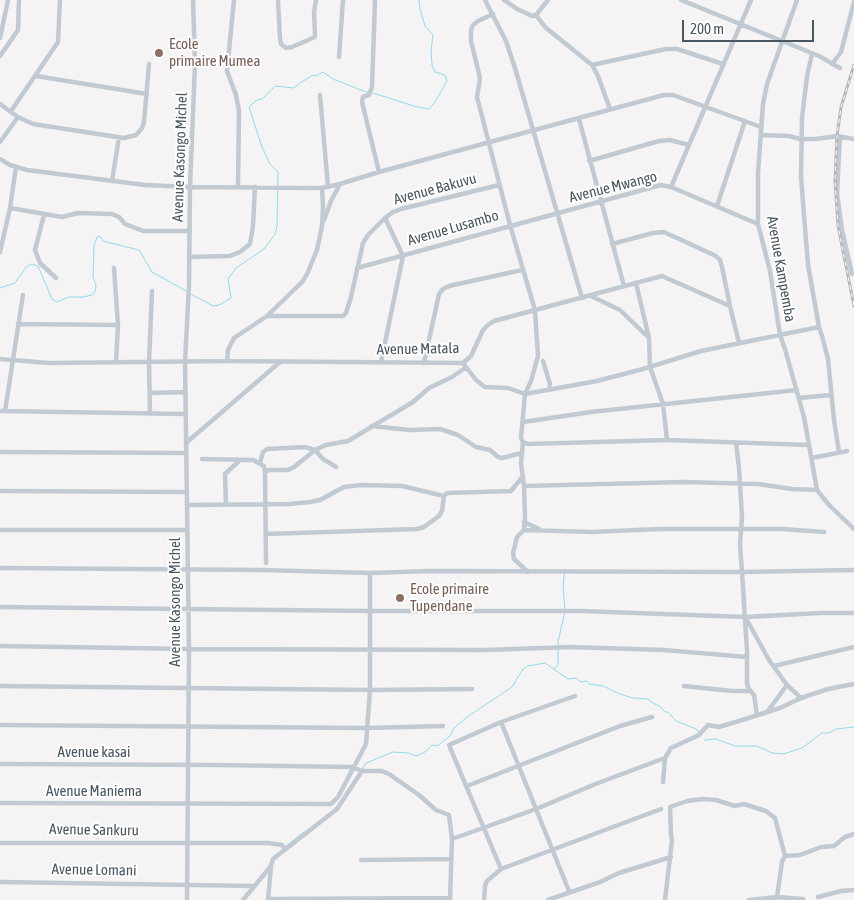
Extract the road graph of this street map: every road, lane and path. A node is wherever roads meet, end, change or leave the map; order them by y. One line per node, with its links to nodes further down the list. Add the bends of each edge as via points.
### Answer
1 (8, 0): 20 (street)
2 (19, 0): 23 (street, via 18,30)
3 (60, 0): 30 (street, via 58,42)
4 (193, 0): 57 (street, Avenue Kasongo Michel, via 195,62)
5 (234, 0): 58 (street, via 227,71 239,111)
6 (278, 0): 7 (street, via 280,38 286,48 315,37)
7 (316, 0)
8 (343, 0): 24 (street)
9 (375, 0): 53 (street, via 372,87 362,102)
10 (504, 0): 18 (street, via 517,9)
11 (548, 0): 18 (street)
12 (681, 0): 19 (street)
13 (751, 0): 19 (street)
14 (797, 0): 21 (street, Avenue Kampemba)
15 (487, 1): 17 (street)
16 (854, 2): 27 (street, via 841,52)
17 (493, 14): 41 (street, via 506,41); 48 (street, via 478,21 471,30 480,78 476,97)
18 (536, 15): 28 (street, via 545,28)
19 (741, 24): 21 (street); 26 (street)
20 (0, 38)
21 (781, 41): 22 (street); 40 (street, Avenue Kampemba, via 767,84)
22 (812, 54): 27 (street); 46 (street)
23 (0, 56)
24 (339, 57)
25 (148, 64): 31 (street)
26 (723, 64): 28 (street, via 677,48 666,48); 34 (street)
27 (832, 64): 29 (street)
28 (592, 65): 35 (street)
29 (840, 68)
30 (36, 76): 31 (street); 36 (street)
31 (146, 94): 43 (street, via 142,128 136,136)
32 (320, 95): 60 (street)
33 (0, 104): 36 (street)
34 (706, 106): 35 (street, via 664,95); 39 (street); 49 (street)
35 (610, 109): 38 (street)
36 (11, 111): 37 (street)
37 (18, 118): 43 (street, via 43,126); 47 (street)
38 (579, 119): 41 (street); 51 (street)
39 (745, 121): 40 (street); 64 (street)
40 (761, 127): 42 (street, Avenue Kampemba)
41 (533, 131): 48 (street); 66 (street)
42 (761, 135): 46 (street); 69 (street, Avenue Kampemba)
43 (120, 137): 54 (street)
44 (840, 137): 45 (street); 46 (street); 80 (street, via 837,193)
45 (854, 138)
46 (800, 139): 93 (street, via 808,265)
47 (0, 142)
48 (488, 142): 53 (street); 56 (street)
49 (689, 145): 51 (street, via 659,141); 61 (street)
50 (0, 159): 52 (street)
51 (589, 161): 63 (street)
52 (16, 168): 54 (street); 65 (street)
53 (379, 172): 55 (street)
54 (112, 181): 57 (street)
55 (340, 184): 60 (street); 71 (street)
56 (499, 185): 68 (street, Avenue Bakuvu, via 401,209); 70 (street)
57 (190, 187): 58 (street); 72 (street, Avenue Kasongo Michel)
58 (238, 187): 59 (street)
59 (255, 187): 62 (street); 76 (street, via 250,244 230,256)
60 (328, 187): 62 (street)
61 (671, 187): 63 (street, Avenue Mwango, via 660,185); 64 (street, Avenue Mwango)
62 (322, 188): 71 (street)
63 (600, 202): 66 (street, Avenue Mwango); 73 (street)
64 (717, 206): 69 (street, Avenue Mwango)
65 (10, 208): 67 (street); 74 (street)
66 (556, 214): 70 (street, Avenue Lusambo); 87 (street)
67 (44, 215): 72 (street, via 112,214 125,224 143,231); 81 (street, via 35,250 40,263)
68 (385, 218): 75 (street); 78 (street, Avenue Bakuvu, via 363,243)
69 (758, 224): 94 (street, Avenue Kampemba, via 770,271)
70 (510, 225): 75 (street, Avenue Lusambo); 79 (street)
71 (322, 226): 90 (street, via 317,250 303,281)
72 (190, 231): 76 (street, Avenue Kasongo Michel)
73 (612, 244): 83 (street); 88 (street, via 664,232 716,256 722,267)
74 (0, 252)
75 (403, 256): 78 (street, Avenue Lusambo); 105 (street)
76 (190, 257): 102 (street, Avenue Kasongo Michel)
77 (114, 268): 92 (street)
78 (357, 268): 90 (street, Avenue Bakuvu, via 343,316)
79 (522, 270): 89 (street); 106 (street, via 443,289)
80 (852, 274)
81 (56, 278)
82 (636, 284): 83 (street, Avenue Matala); 88 (street, Avenue Matala, via 662,276); 95 (street)
83 (624, 286): 86 (street, Avenue Matala)
84 (152, 291): 101 (street)
85 (23, 295): 91 (street)
86 (591, 296): 87 (street, Avenue Matala); 95 (street, via 620,310)
87 (582, 298): 89 (street, Avenue Matala)
88 (730, 306): 96 (street)
89 (535, 310): 107 (street, Avenue Matala, via 488,325); 113 (street, via 538,356)
90 (267, 316): 103 (street, via 234,338)
91 (18, 324): 92 (street); 98 (street)
92 (118, 325): 100 (street)
93 (819, 327): 94 (street); 114 (street, via 828,359)
94 (780, 334): 96 (street); 110 (street, Avenue Kampemba)
95 (648, 338): 108 (street)
96 (739, 343): 108 (street)
97 (0, 359): 98 (street, Avenue Matala)
98 (11, 360): 100 (street, Avenue Matala); 117 (street)
99 (543, 361): 109 (street)
100 (116, 362): 101 (street, Avenue Matala)
101 (149, 362): 102 (street, Avenue Matala); 112 (street)
102 (185, 362): 103 (street, Avenue Matala); 111 (street, Avenue Kasongo Michel)
103 (227, 362): 104 (street, Avenue Matala)
104 (280, 362): 105 (street, Avenue Matala); 124 (street)
105 (381, 362): 106 (street, Avenue Matala)
106 (424, 363): 107 (street, Avenue Matala)
107 (464, 365): 113 (street, via 485,387 508,388); 121 (street, via 452,377)
108 (650, 367): 109 (street); 116 (street)
109 (549, 390): 113 (street)
110 (797, 390): 115 (street, Avenue Kampemba); 116 (street)
111 (186, 392): 112 (street); 119 (street, Avenue Kasongo Michel)
112 (150, 393): 118 (street)
113 (525, 394): 120 (street)
114 (832, 395): 115 (street); 130 (street)
115 (799, 398): 126 (street, Avenue Kampemba)
116 (664, 404): 120 (street); 122 (street)
117 (2, 411): 118 (street)
118 (150, 414): 119 (street)
119 (186, 414): 124 (street, Avenue Kasongo Michel)
120 (523, 422): 123 (street)
121 (371, 426): 127 (street, via 348,441); 132 (street, via 440,429 458,435 476,447 490,450 498,457)
122 (667, 440): 123 (street); 125 (street)
123 (523, 442): 132 (street)
124 (186, 443): 131 (street, Avenue Kasongo Michel)
125 (736, 443): 126 (street); 140 (street)
126 (808, 445): 133 (street, Avenue Kampemba)
127 (315, 450): 136 (street, via 305,447 270,448 264,450); 137 (street); 138 (street, via 288,470)
128 (847, 450): 130 (street)
129 (0, 452): 131 (street)
130 (839, 452): 133 (street)
131 (186, 453): 144 (street, Avenue Kasongo Michel)
132 (522, 453): 139 (street)
133 (812, 458): 142 (street, Avenue Kampemba)
134 (202, 459): 135 (street)
135 (240, 460): 136 (street); 146 (street, via 224,474)
136 (260, 463): 138 (street)
137 (336, 467)
138 (265, 472): 147 (street)
139 (522, 476): 141 (street); 145 (street, via 511,491 448,492)
140 (739, 483): 141 (street); 142 (street); 154 (street)
141 (524, 486): 149 (street)
142 (818, 490): 150 (street, Avenue Kampemba)
143 (0, 491): 144 (street)
144 (187, 492): 148 (street, Avenue Kasongo Michel)
145 (444, 496): 147 (street, via 402,486 361,486 344,487 310,502); 157 (street, via 439,516 424,527)
146 (226, 504): 147 (street); 148 (street)
147 (265, 504): 157 (street)
148 (187, 505): 152 (street, Avenue Kasongo Michel)
149 (524, 522): 153 (street); 155 (street)
150 (854, 529)
151 (0, 530): 152 (street)
152 (187, 530): 160 (street, Avenue Kasongo Michel)
153 (524, 530): 155 (street); 162 (street, via 517,537 513,553 514,559)
154 (741, 530): 155 (street); 156 (street); 163 (street)
155 (543, 531)
156 (824, 532)
157 (266, 534): 158 (street)
158 (266, 563)
159 (0, 568): 160 (street)
160 (187, 570): 164 (street); 166 (street, Avenue Kasongo Michel)
161 (854, 570): 163 (street)
162 (528, 572): 163 (street); 164 (street)
163 (742, 572): 169 (street)
164 (370, 573): 167 (street)
165 (0, 607): 166 (street)
166 (187, 609): 167 (street); 172 (street, Avenue Kasongo Michel)
167 (370, 611): 169 (street, via 582,611); 173 (street)
168 (854, 613): 169 (street)
169 (745, 617): 174 (street); 175 (street)
170 (0, 646): 172 (street)
171 (854, 647): 175 (street)
172 (188, 649): 173 (street); 180 (street, Avenue Kasongo Michel)
173 (369, 650): 174 (street, via 571,648 664,650); 182 (street)
174 (747, 657): 183 (street, via 747,684)
175 (774, 666): 177 (street)
176 (854, 684): 185 (street)
177 (787, 685): 185 (street); 186 (street)
178 (0, 686): 180 (street)
179 (684, 686): 183 (street)
180 (188, 687): 182 (street); 192 (street, Avenue Kasongo Michel)
181 (472, 689): 182 (street)
182 (370, 690): 193 (street)
183 (752, 691): 187 (street)
184 (575, 696): 189 (street)
185 (801, 698): 186 (street)
186 (767, 712): 187 (street)
187 (757, 715): 194 (street, via 719,727 708,725 699,735 671,748)
188 (652, 717): 196 (street)
189 (500, 722): 196 (street); 200 (street, via 449,745)
190 (0, 724): 192 (street)
191 (443, 726): 193 (street)
192 (188, 727): 193 (street); 197 (street, Avenue Kasongo Michel)
193 (367, 728): 198 (street)
194 (665, 758): 199 (street); 203 (street)
195 (0, 764): 197 (street, Avenue kasai)
196 (518, 764): 200 (street); 203 (street)
197 (188, 765): 198 (street, Avenue kasai); 202 (street, Avenue Kasongo Michel)
198 (357, 769): 202 (street, Avenue Maniema, via 331,804); 207 (street, Avenue kasai, via 389,774 436,810 450,815); 210 (street, via 337,810)
199 (663, 782)
200 (466, 786): 205 (street)
201 (0, 803): 202 (street, Avenue Maniema)
202 (188, 804): 209 (street, Avenue Kasongo Michel)
203 (536, 809): 205 (street); 211 (street)
204 (661, 809): 211 (street)
205 (484, 828): 207 (street); 217 (street)
206 (854, 834): 212 (street, via 834,846)
207 (452, 838): 214 (street)
208 (0, 843): 209 (street, Avenue Sankuru)
209 (187, 844): 210 (street, Avenue Sankuru, via 259,843); 219 (street, Avenue Kasongo Michel)
210 (284, 847): 216 (street)
211 (553, 850): 217 (street); 222 (street)
212 (784, 856): 213 (street, via 775,818 770,814 744,804 735,806 704,799 687,800 670,807); 226 (street)
213 (671, 857): 222 (street); 232 (street)
214 (451, 859): 215 (street); 225 (street)
215 (360, 860)
216 (271, 866): 220 (street); 224 (street)
217 (501, 869): 230 (street, via 487,881)
218 (0, 882): 219 (street, Avenue Lomani)
219 (187, 884): 220 (street, Avenue Lomani); 228 (street, Avenue Kasongo Michel)
220 (253, 886): 229 (street)
221 (854, 890): 223 (street)
222 (569, 891): 231 (street)
223 (818, 897)
224 (268, 899): 225 (street)
225 (450, 899)
226 (775, 899): 227 (street); 233 (street)
227 (804, 899)
228 (187, 900)
229 (243, 900)
230 (484, 900)
231 (548, 900)
232 (665, 900)
233 (749, 900)

